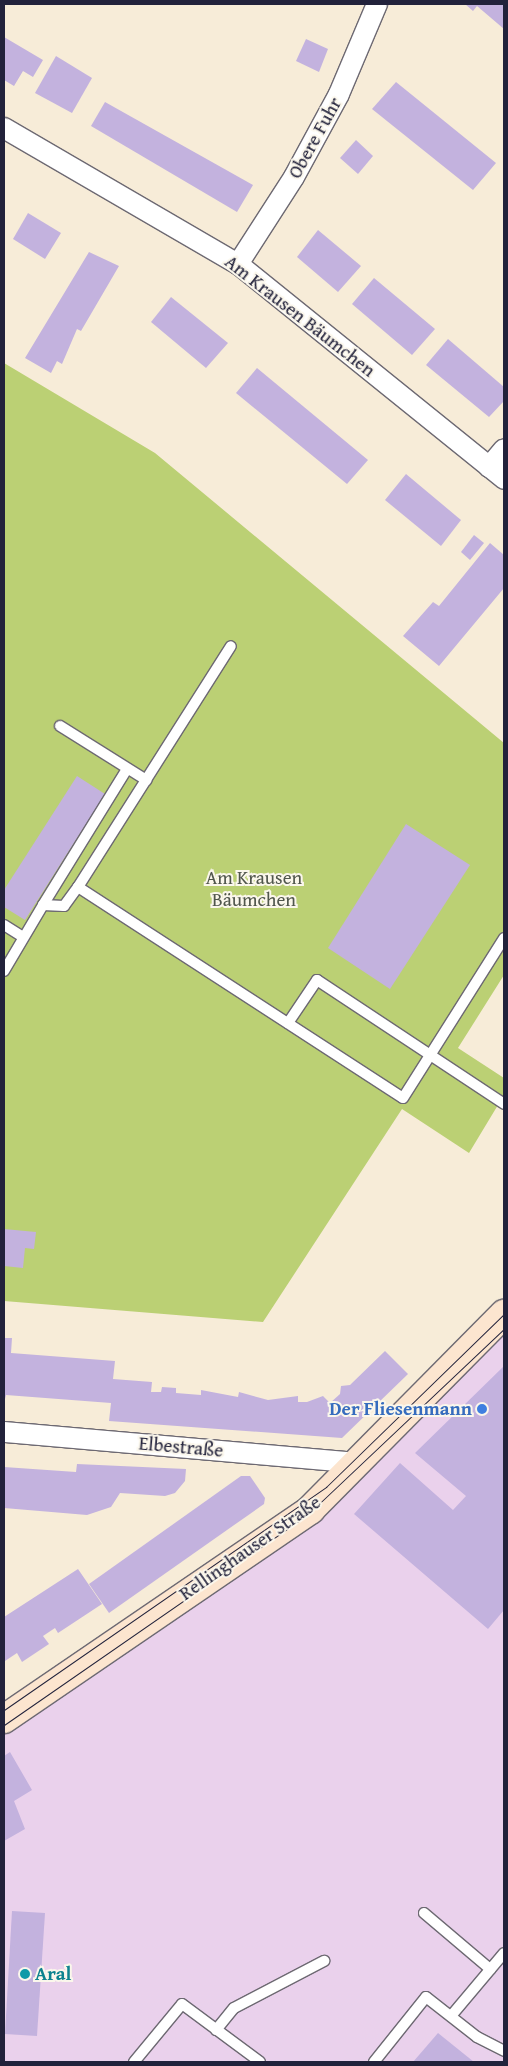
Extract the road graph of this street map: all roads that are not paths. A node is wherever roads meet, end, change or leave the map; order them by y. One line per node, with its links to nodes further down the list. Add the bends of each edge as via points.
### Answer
1 (377, 4): 3 (street, Obere Fuhr, via 339,94 294,178)
2 (4, 128): 3 (street, Am Krausen Bäumchen)
3 (238, 264): 5 (street, Am Krausen Bäumchen)
4 (504, 449): 5 (street)
5 (497, 473)
6 (231, 646): 9 (lane)
7 (60, 726): 8 (lane)
8 (128, 769): 9 (lane); 11 (lane)
9 (146, 780): 10 (lane)
10 (78, 887): 11 (lane, via 64,906); 16 (lane)
11 (42, 905): 13 (lane)
12 (4, 924): 13 (lane)
13 (24, 937): 15 (lane)
14 (504, 938): 17 (lane)
15 (4, 971)
16 (288, 1023): 17 (lane, via 317,980); 17 (lane, via 403,1098)
17 (429, 1055): 18 (lane)
18 (504, 1104)
19 (501, 1324): 21 (main road, Rellinghauser Straße)
20 (4, 1432): 21 (street, Elbestraße)
21 (359, 1463): 22 (main road, Rellinghauser Straße, via 310,1510)
22 (4, 1719)
23 (424, 1914): 26 (lane)
24 (504, 1953): 26 (lane)
25 (324, 1961): 28 (lane, via 234,2008)
26 (490, 1969): 27 (lane)
27 (452, 2016): 29 (lane); 32 (lane, via 426,1996)
28 (216, 2030): 30 (lane, via 182,2004); 31 (lane)
29 (504, 2051)
30 (134, 2062)
31 (260, 2062)
32 (374, 2062)

